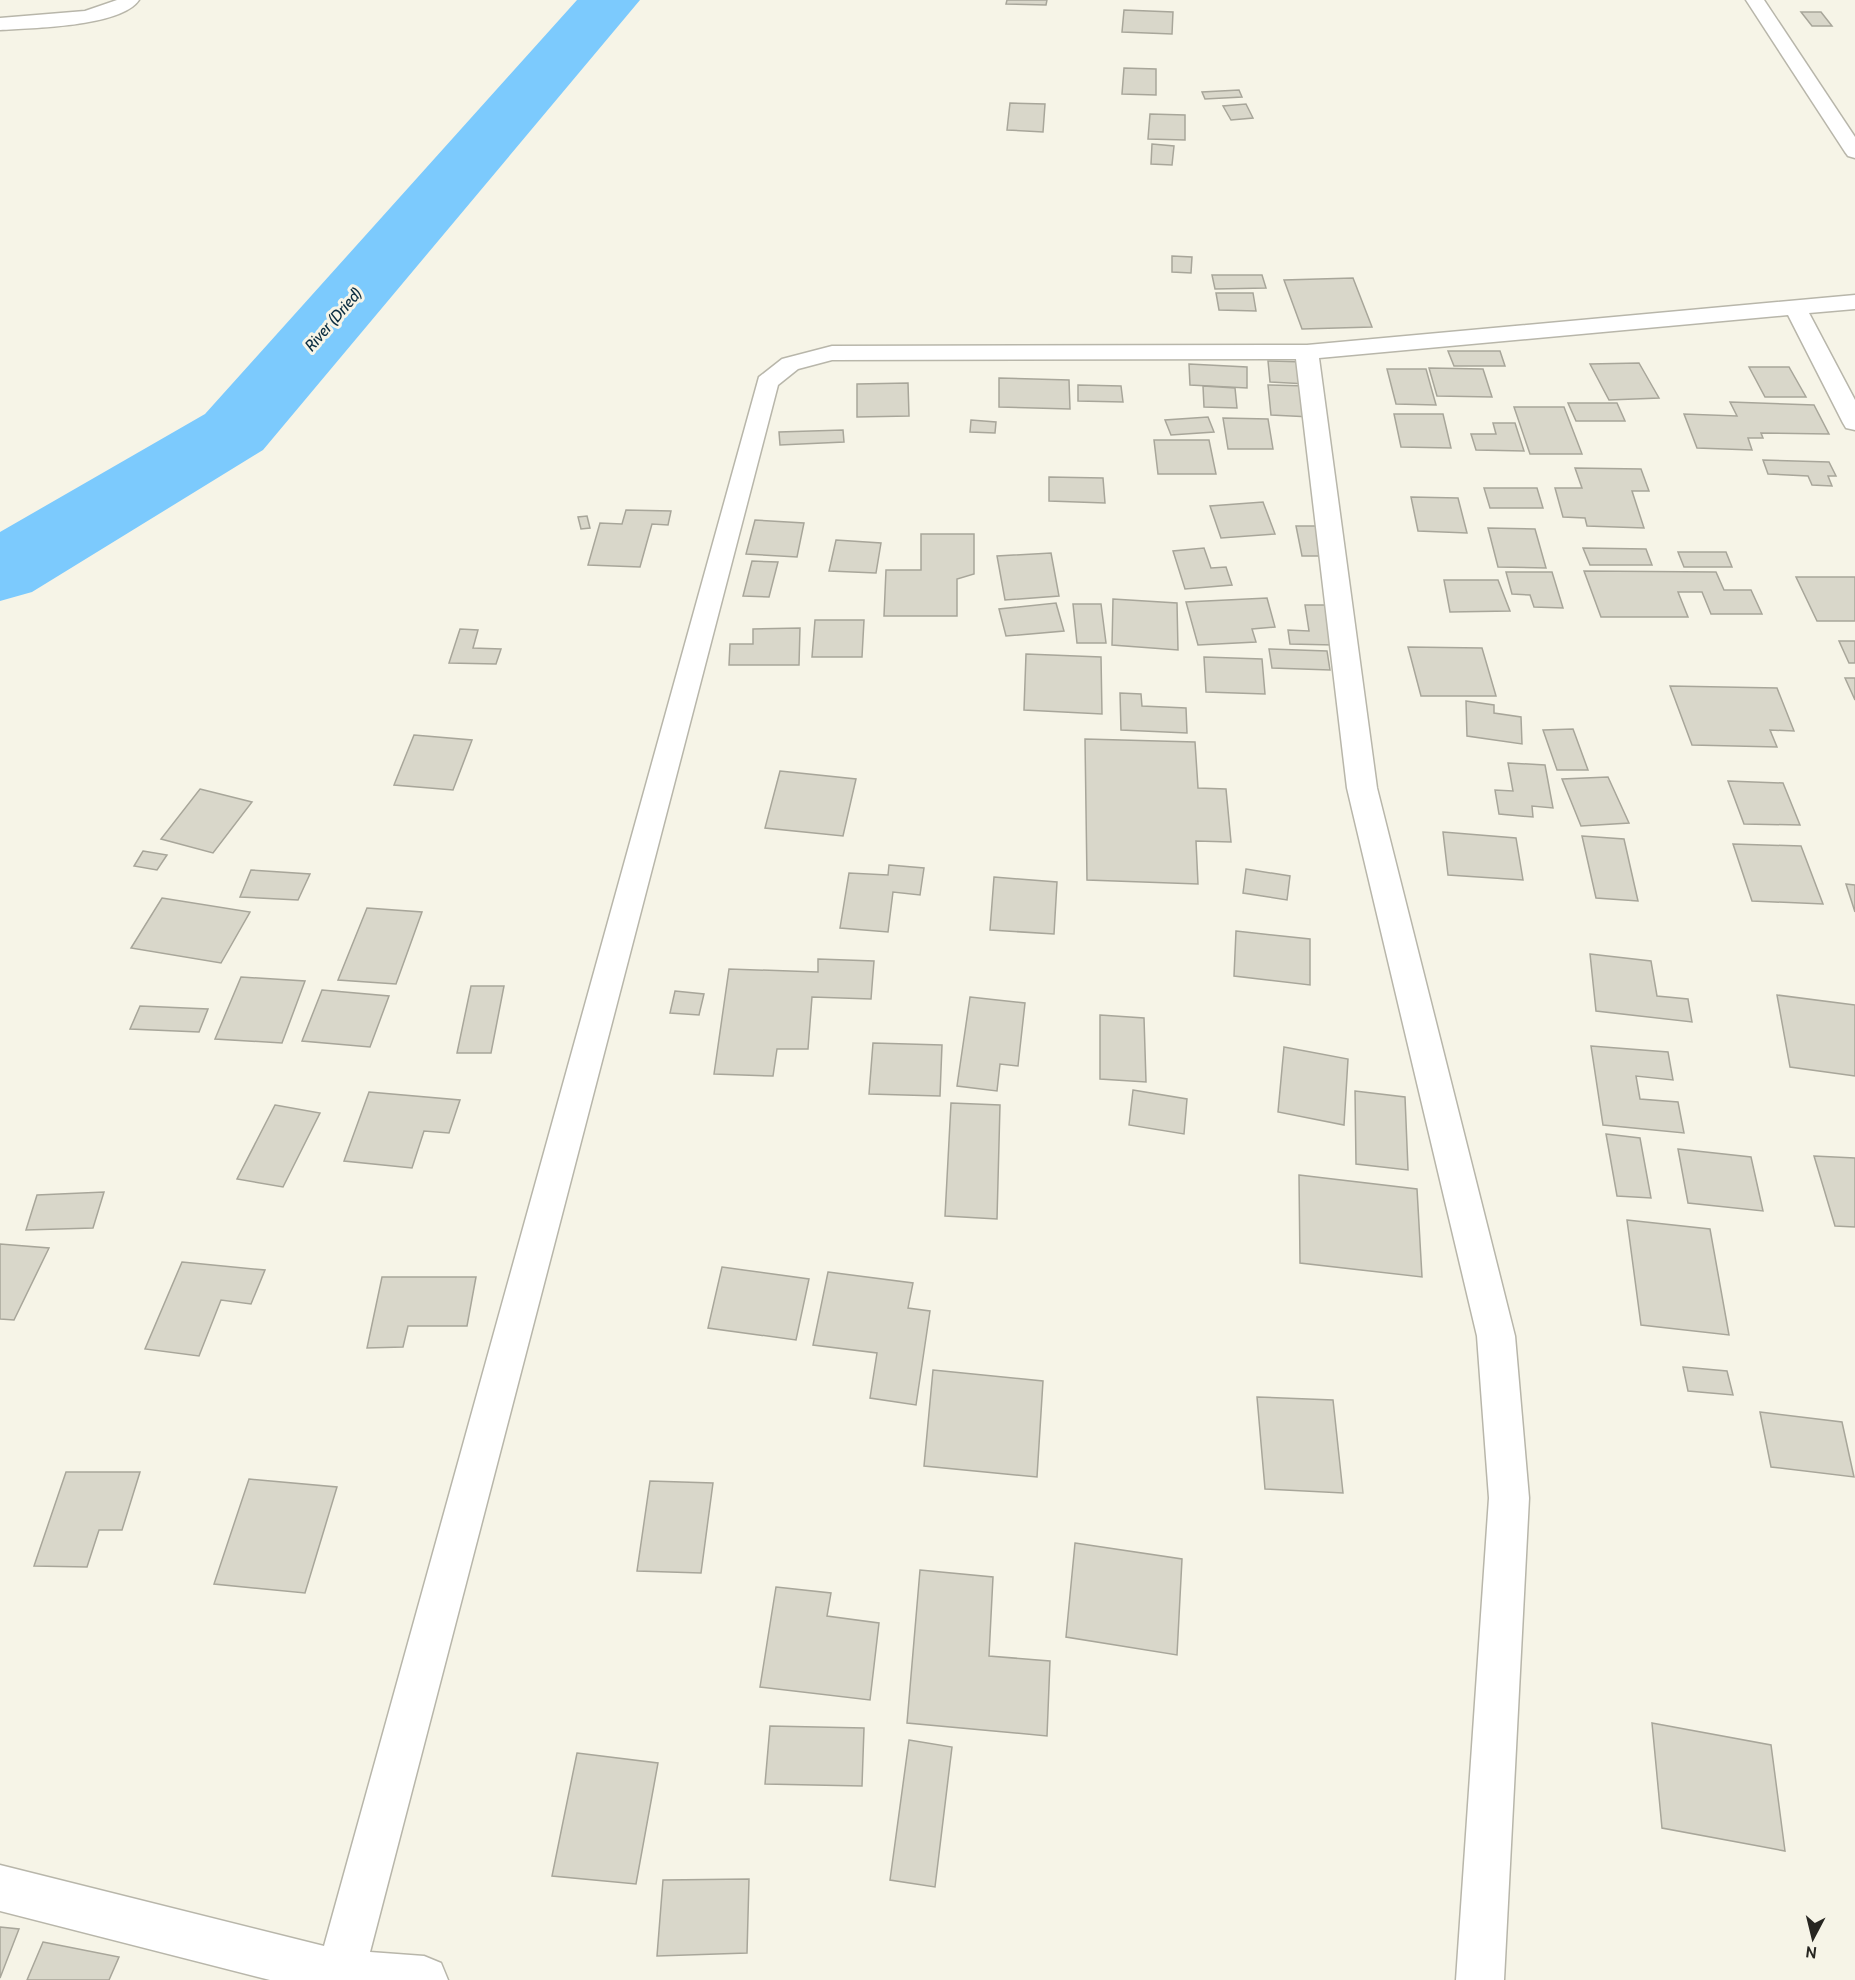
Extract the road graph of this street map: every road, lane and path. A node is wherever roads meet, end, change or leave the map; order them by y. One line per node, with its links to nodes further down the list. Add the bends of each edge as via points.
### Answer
1 (130, 0): 3 (street, via 119,7 67,20)
2 (1755, 0): 4 (street)
3 (0, 24)
4 (1855, 152)
5 (1855, 302): 6 (street)
6 (1797, 309): 7 (street); 8 (street)
7 (1307, 352): 10 (street, via 832,353 790,364 767,382); 12 (street, via 1362,788 1496,1336 1509,1498)
8 (1855, 423)
9 (0, 1887): 10 (street)
10 (340, 1974): 11 (street)
11 (424, 1980)
12 (1480, 1980)

